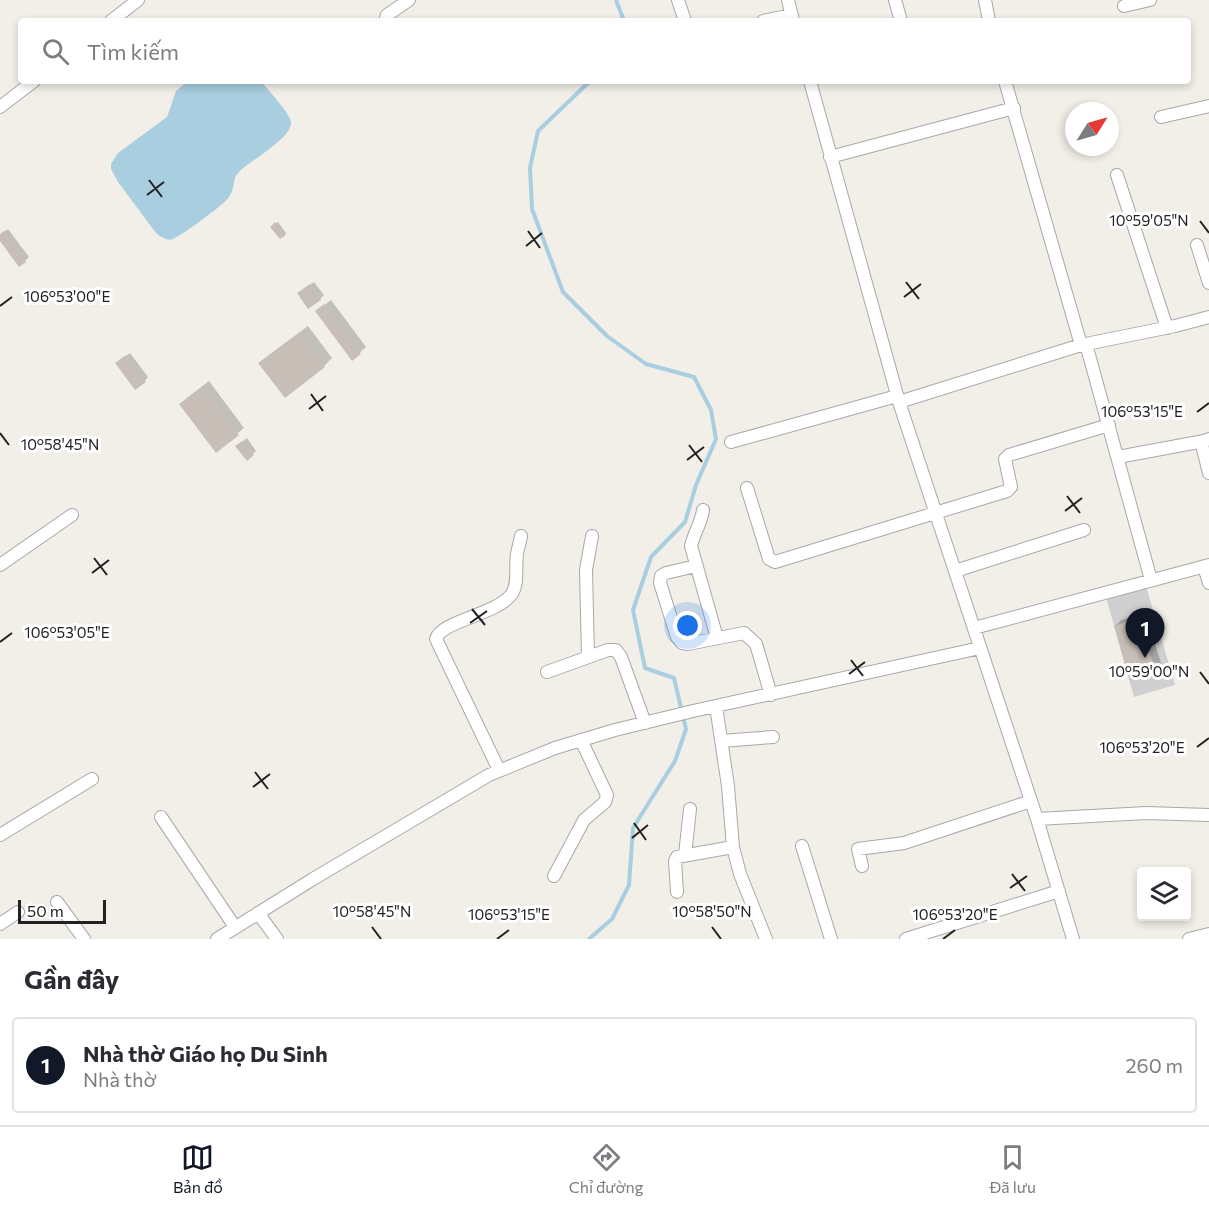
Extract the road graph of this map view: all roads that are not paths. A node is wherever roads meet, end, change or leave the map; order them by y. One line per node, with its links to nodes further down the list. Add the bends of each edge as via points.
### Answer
1 (138, 0): 9 (street)
2 (409, 0): 10 (street)
3 (678, 0): 11 (street)
4 (788, 0): 12 (street)
5 (896, 0): 13 (street)
6 (985, 0): 14 (street)
7 (1150, 0): 8 (street)
8 (1124, 6)
9 (115, 18)
10 (386, 18)
11 (684, 18)
12 (793, 18)
13 (900, 18)
14 (988, 18)
15 (30, 84): 18 (street)
16 (811, 84): 22 (street)
17 (1006, 84): 19 (street)
18 (2, 103)
19 (1014, 108): 22 (street); 28 (street)
20 (1208, 108): 21 (street)
21 (1161, 117)
22 (830, 157): 29 (street)
23 (1118, 176): 27 (street)
24 (1197, 245): 25 (street)
25 (1209, 283)
26 (1209, 317): 27 (street)
27 (1167, 327): 28 (street)
28 (1083, 345): 29 (street); 30 (street)
29 (898, 399): 32 (street); 37 (street)
30 (1109, 425): 33 (street); 37 (street, via 1013,453 1005,459 1010,489)
31 (1206, 440): 33 (street); 34 (street, via 1202,445)
32 (731, 442)
33 (1118, 457): 46 (street)
34 (1209, 473)
35 (747, 488): 37 (street, via 769,559 775,562)
36 (703, 510): 43 (street, via 691,546)
37 (935, 511): 45 (street)
38 (72, 515): 42 (street)
39 (1084, 530): 45 (street)
40 (521, 536): 59 (street, via 511,595 498,607 448,627 436,639)
41 (592, 536): 51 (street, via 586,570)
42 (0, 565)
43 (696, 566): 49 (street); 49 (street, via 666,573 660,583 682,643)
44 (1207, 566): 46 (street); 47 (street)
45 (955, 571): 48 (street)
46 (1151, 580): 48 (street)
47 (1209, 583)
48 (974, 628): 50 (street)
49 (717, 638): 53 (street, via 744,633 752,638)
50 (980, 648): 53 (street); 61 (street)
51 (588, 657): 52 (street); 55 (street, via 616,650)
52 (547, 672)
53 (771, 695): 54 (street)
54 (716, 706): 55 (street); 58 (street)
55 (645, 723): 57 (street)
56 (773, 737): 58 (street)
57 (581, 740): 59 (street); 71 (street, via 607,795 606,802 584,820)
58 (721, 741): 68 (street)
59 (499, 770): 76 (street)
60 (92, 779): 66 (street)
61 (1031, 801): 65 (street); 70 (street, via 904,843 858,849)
62 (690, 809): 69 (street)
63 (1209, 815): 65 (street, via 1146,813)
64 (161, 817): 78 (street)
65 (1037, 819): 72 (street)
66 (0, 835)
67 (802, 846): 84 (street)
68 (733, 847): 69 (street); 80 (street)
69 (684, 855): 73 (street, via 675,859)
70 (862, 866)
71 (554, 876)
72 (1059, 891): 85 (street); 86 (street)
73 (677, 892)
74 (57, 902): 81 (street)
75 (18, 912): 77 (street)
76 (258, 913): 78 (street); 83 (street)
77 (0, 924)
78 (235, 927): 82 (street)
79 (1209, 934): 87 (street)
80 (762, 938)
81 (84, 939)
82 (216, 939)
83 (277, 939)
84 (831, 939)
85 (906, 939)
86 (1073, 939)
87 (1189, 939)

